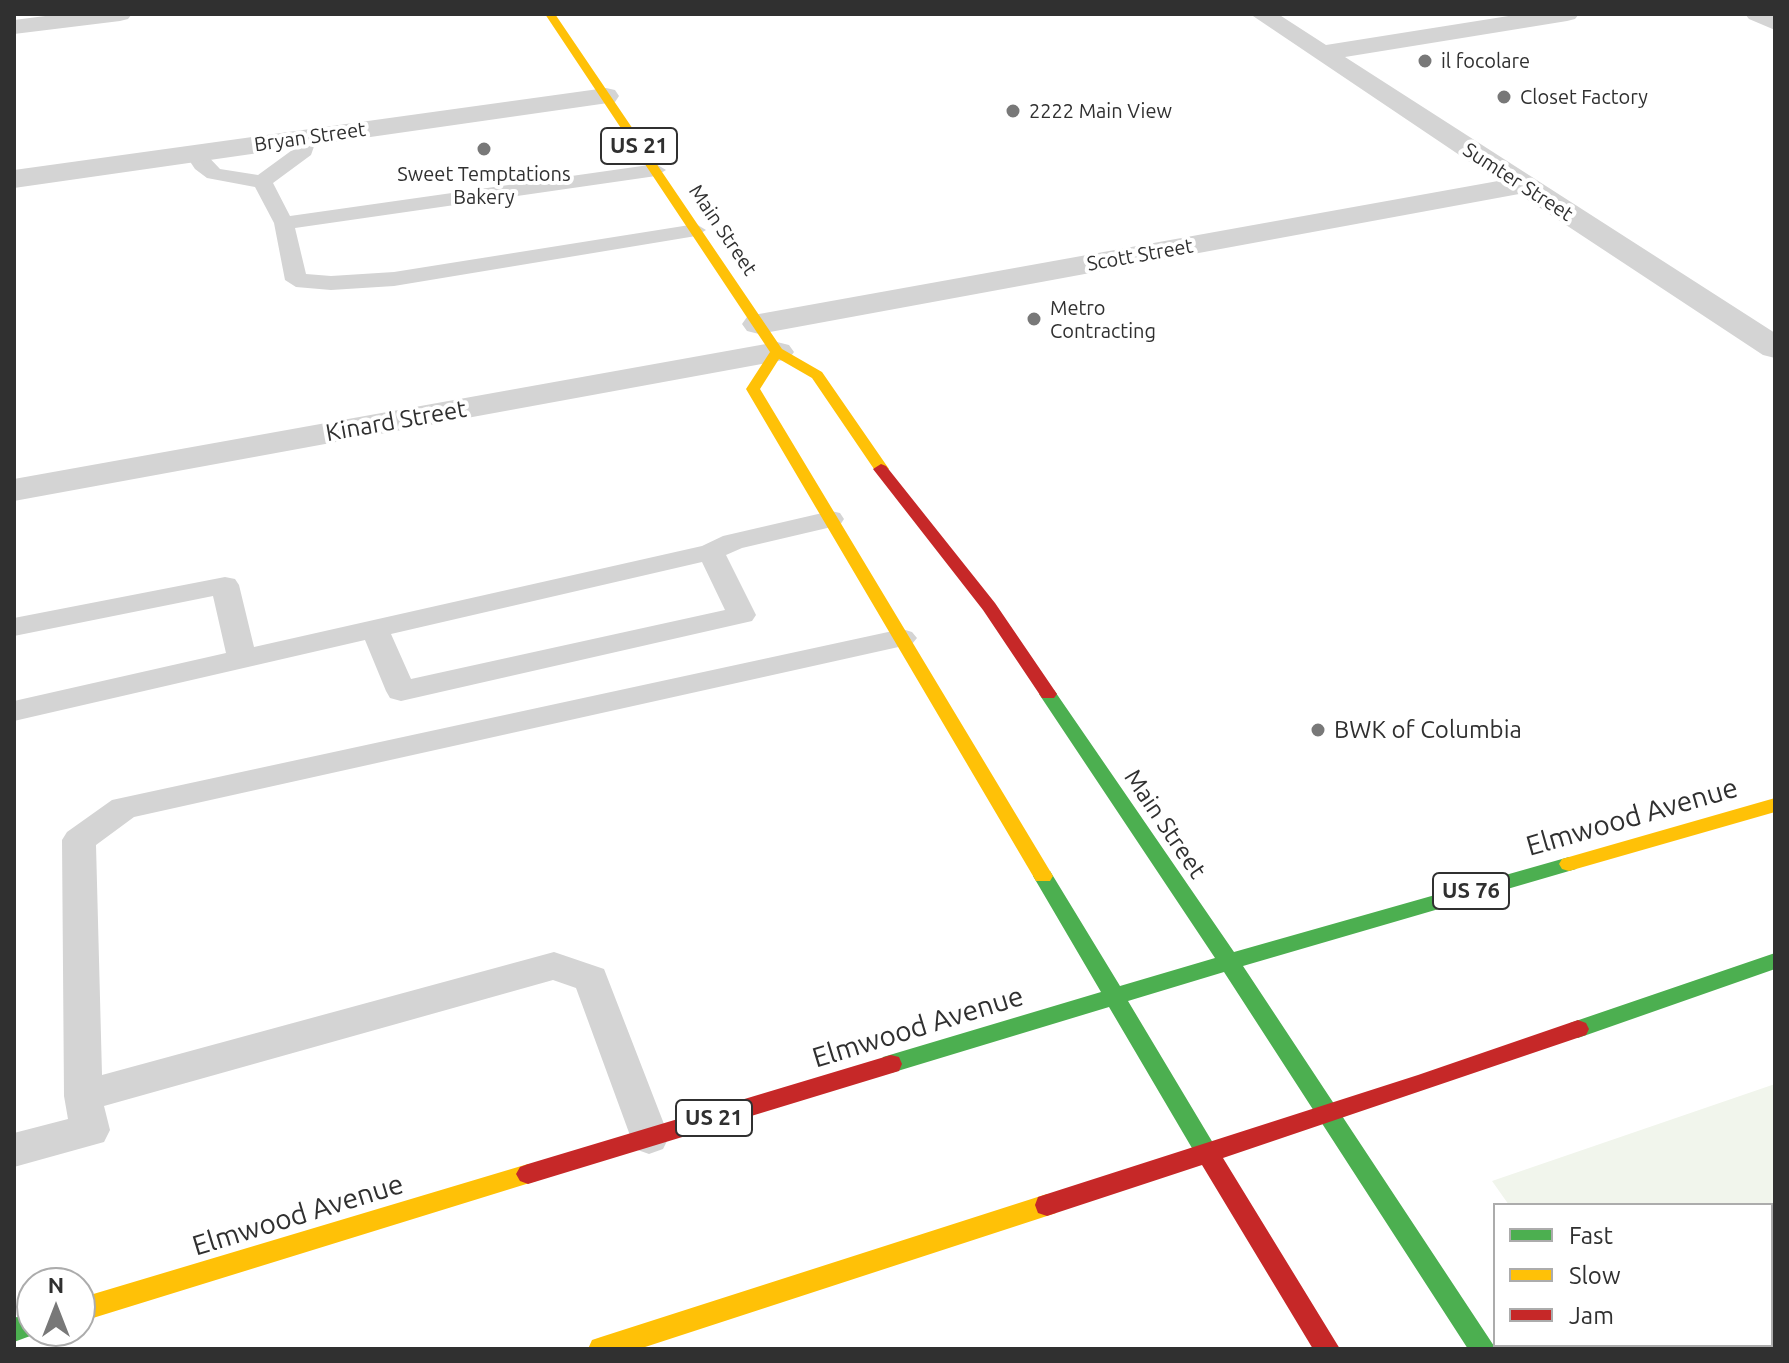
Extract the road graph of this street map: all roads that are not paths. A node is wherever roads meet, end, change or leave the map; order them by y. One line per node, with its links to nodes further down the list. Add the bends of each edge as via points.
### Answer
1 (120, 14): 7 (street)
2 (550, 14): 9 (main road, Main Street / US 21)
3 (1262, 14): 8 (street, Sumter Street)
4 (1567, 14): 8 (street)
5 (1757, 14): 6 (street)
6 (1775, 23)
7 (14, 27)
8 (1322, 53): 15 (street, Sumter Street)
9 (606, 96): 10 (street, Bryan Street); 12 (main road, Main Street / US 21)
10 (308, 138): 11 (street, Bryan Street); 14 (lane, via 304,151)
11 (195, 154): 13 (street, Bryan Street); 14 (lane, via 214,174)
12 (656, 170): 16 (lane); 17 (main road, Main Street / US 21)
13 (14, 179)
14 (262, 182): 16 (lane)
15 (1522, 185): 18 (street, Scott Street); 19 (street, Sumter Street)
16 (284, 223): 17 (lane, via 296,280 331,283 394,279)
17 (696, 230): 18 (main road, Main Street / US 21)
18 (768, 338): 20 (street, Kinard Street); 21 (main road, via 753,389); 30 (main road, Main Street / US 21, via 817,375 875,461 989,607)
19 (1775, 348)
20 (14, 490)
21 (831, 519): 22 (lane); 25 (main road)
22 (711, 552): 24 (lane); 24 (lane, via 742,615 401,691)
23 (14, 627): 26 (lane, via 225,585)
24 (375, 630): 26 (lane)
25 (902, 638): 31 (main road); 32 (lane, via 124,808 79,840)
26 (242, 660): 27 (lane)
27 (14, 711)
28 (1775, 805): 30 (main road, Elmwood Avenue / US 76)
29 (1775, 961): 33 (main road)
30 (1229, 962): 31 (main road, Elmwood Avenue / US 76); 33 (main road, Main Street / US 21)
31 (1115, 996): 34 (main road, Elmwood Avenue / US 21); 36 (main road)
32 (83, 1096): 34 (lane, via 554,966 591,979); 35 (lane, via 90,1130)
33 (1326, 1113): 36 (main road); 40 (main road, Main Street)
34 (649, 1137): 37 (main road, Elmwood Avenue / US 21)
35 (14, 1150)
36 (1207, 1153): 38 (main road); 39 (main road)
37 (96, 1305)
38 (601, 1349)
39 (1327, 1349)
40 (1483, 1349)

